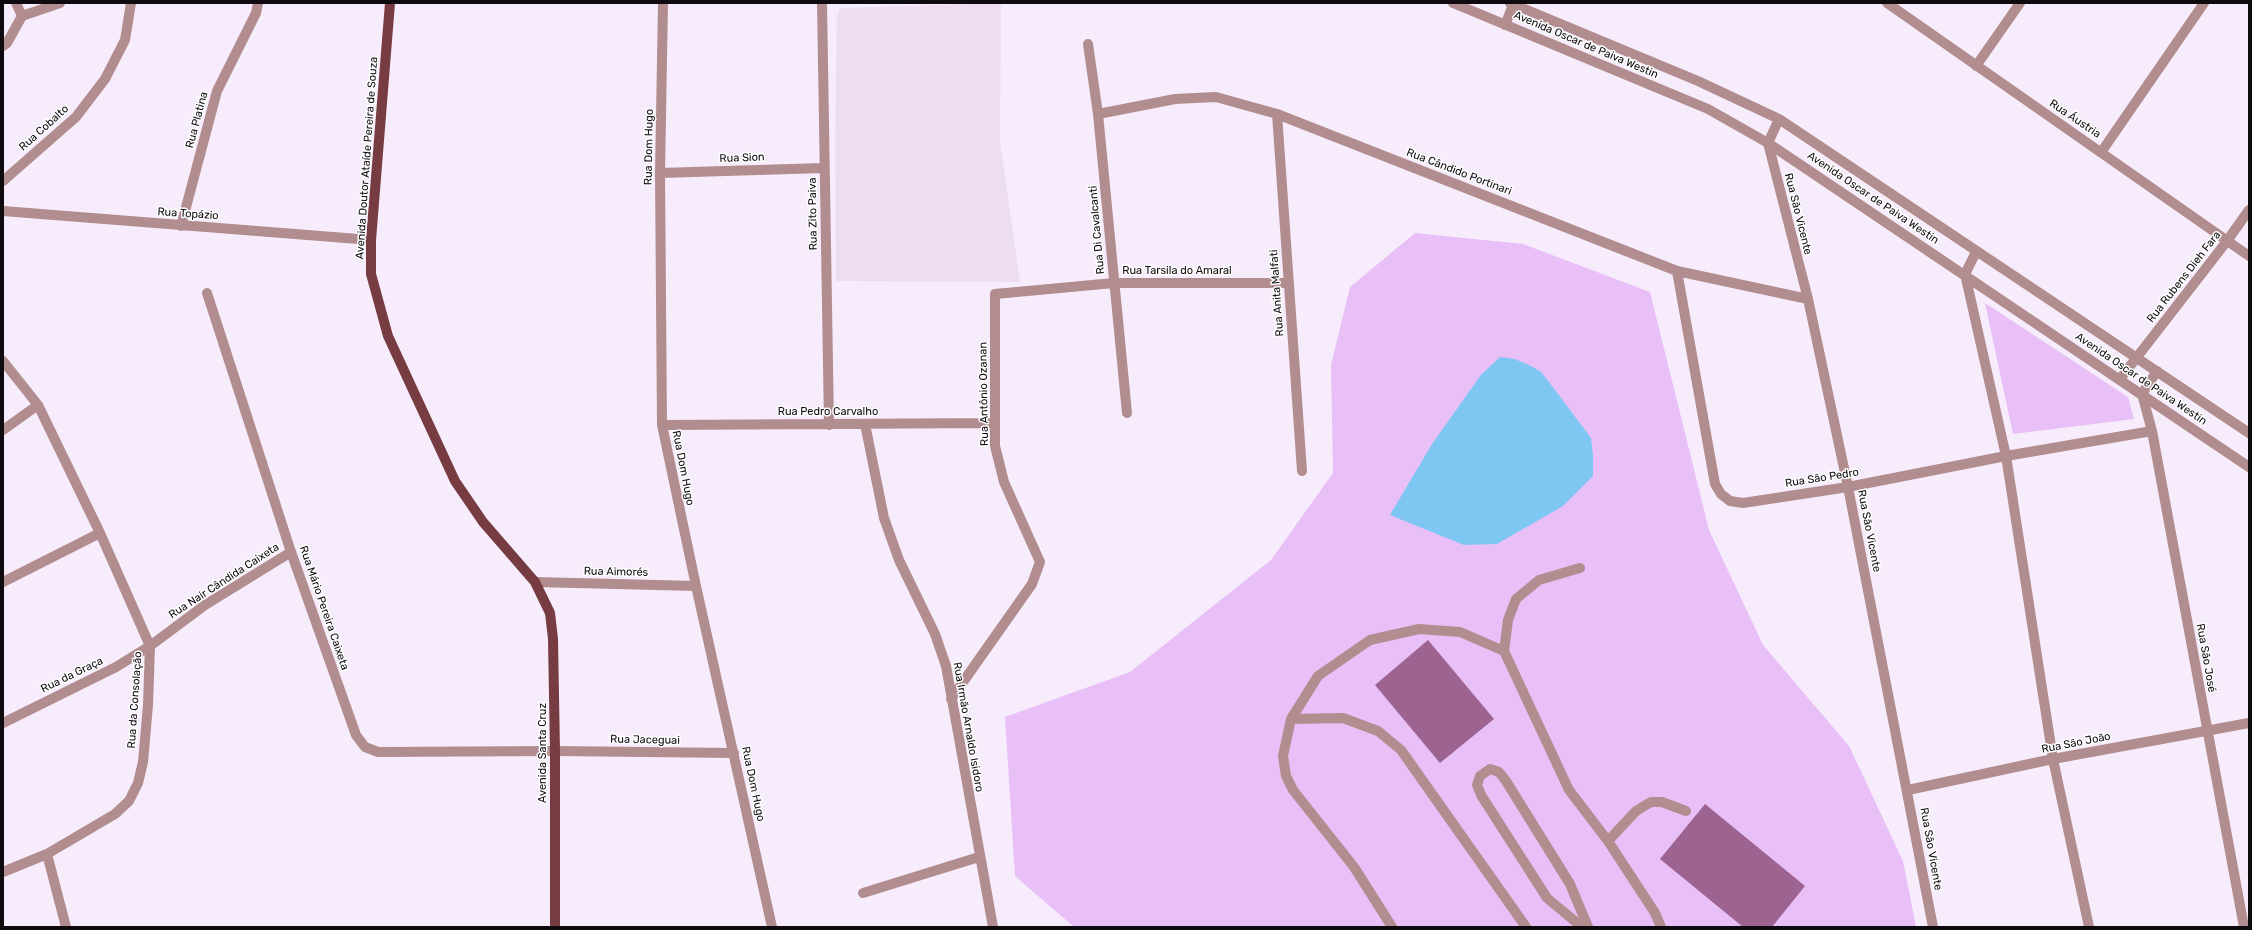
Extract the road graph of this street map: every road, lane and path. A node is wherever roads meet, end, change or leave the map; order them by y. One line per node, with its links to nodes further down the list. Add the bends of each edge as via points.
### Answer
1 (16, 3): 13 (street)
2 (60, 3): 13 (street)
3 (131, 3): 25 (street, Rua Cobalto, via 125,40 105,79 76,117)
4 (258, 3): 28 (street, Rua Platina, via 256,14 217,91)
5 (390, 3): 29 (main road, Avenida Doutor Ataíde Pereira de Souza)
6 (663, 3): 24 (street, Rua Dom Hugo)
7 (822, 3): 23 (street, Rua Zito Paiva)
8 (1453, 3): 14 (street, Avenida Oscar de Paiva Westin)
9 (1512, 3): 14 (street); 20 (street, Avenida Oscar de Paiva Westin, via 1698,81)
10 (1887, 3): 17 (street, Rua Áustria)
11 (2020, 3): 17 (street)
12 (2204, 3): 22 (street)
13 (22, 16): 16 (street)
14 (1505, 25): 21 (street, Avenida Oscar de Paiva Westin, via 1708,109)
15 (1088, 44): 18 (street, Rua Di Cavalcanti)
16 (3, 46)
17 (1976, 66): 22 (street, Rua Áustria)
18 (1098, 114): 19 (street, Rua Cândido Portinari, via 1175,99 1216,98); 36 (street, Rua Di Cavalcanti)
19 (1277, 114): 33 (street, Rua Cândido Portinari); 35 (street, Rua Anita Malfati)
20 (1779, 119): 21 (street); 31 (street, Avenida Oscar de Paiva Westin)
21 (1768, 143): 34 (street, Avenida Oscar de Paiva Westin); 39 (street, Rua São Vicente)
22 (2102, 152): 30 (street, Rua Áustria)
23 (824, 168): 24 (street, Rua Sion); 50 (street, Rua Zito Paiva)
24 (660, 173): 48 (street, Rua Dom Hugo)
25 (3, 181)
26 (2249, 210): 30 (street, Rua Rubens Dieh Fara)
27 (3, 211): 28 (street, Rua Topázio)
28 (181, 226): 29 (street, Rua Topázio)
29 (371, 240): 62 (main road, Avenida Doutor Ataíde Pereira de Souza, via 371,274 388,336 455,481 483,522)
30 (2227, 241): 32 (street, Rua Áustria); 40 (street, Rua Rubens Dieh Fara)
31 (1976, 252): 34 (street); 40 (street, Avenida Oscar de Paiva Westin)
32 (2249, 256)
33 (1677, 271): 39 (street, Rua Cândido Portinari); 57 (street, Rua São Pedro, via 1715,484 1720,494 1730,501 1743,503)
34 (1965, 274): 43 (street, Avenida Oscar de Paiva Westin); 54 (street)
35 (1288, 282): 36 (street, Rua Tarsila do Amaral); 56 (street, Rua Anita Malfati)
36 (1114, 283): 38 (street, Rua Tarsila do Amaral); 46 (street, Rua Di Cavalcanti)
37 (207, 293): 59 (street, Rua Mário Pereira Caixeta)
38 (995, 294): 47 (street, Rua Antônio Ozanan)
39 (1808, 299): 57 (street, Rua São Vicente)
40 (2137, 357): 42 (street, Avenida Oscar de Paiva Westin); 43 (street, Rua Rubens Dieh Fara)
41 (3, 361): 45 (street)
42 (2157, 371): 44 (street); 53 (street, Avenida Oscar de Paiva Westin)
43 (2120, 379): 44 (street, Avenida Oscar de Paiva Westin)
44 (2142, 394): 52 (street, Rua São José); 55 (street, Avenida Oscar de Paiva Westin)
45 (38, 405): 51 (street); 58 (street, Rua da Consolação)
46 (1127, 413)
47 (994, 423): 49 (street, Rua Pedro Carvalho); 66 (street, Rua Antônio Ozanan, via 995,446 1004,482 1040,562 1032,584)
48 (662, 424): 50 (street, Rua Pedro Carvalho); 63 (street, Rua Dom Hugo)
49 (865, 424): 50 (street, Rua Pedro Carvalho); 66 (street, Rua Irmão Arnaldo Isidoro, via 884,518 899,560 935,634 946,666)
50 (829, 425)
51 (3, 430)
52 (2152, 431): 54 (street, Rua São Pedro); 70 (street, Rua São José)
53 (2249, 433)
54 (2006, 456): 57 (street, Rua São Pedro); 73 (street)
55 (2249, 467)
56 (1302, 470)
57 (1848, 487): 74 (street, Rua São Vicente)
58 (100, 533): 61 (street); 64 (street, Rua da Consolação)
59 (291, 552): 64 (street, Rua Nair Cândida Caixeta, via 205,605); 71 (street, Rua Mário Pereira Caixeta, via 356,735 365,747 378,752)
60 (1580, 568): 65 (street, via 1539,580 1516,599 1508,620)
61 (3, 582)
62 (535, 582): 63 (street, Rua Aimorés); 71 (main road, Avenida Santa Cruz, via 550,613 553,639)
63 (696, 586): 72 (street, Rua Dom Hugo)
64 (150, 646): 68 (street, Rua da Graça, via 116,667); 77 (street, Rua da Consolação, via 148,712 143,762 138,783 129,800 115,814)
65 (1504, 651): 67 (street, via 1460,632 1419,630 1370,640 1318,676); 76 (street, via 1569,790)
66 (951, 699): 78 (street, Rua Irmão Arnaldo Isidoro)
67 (1291, 720): 85 (street, via 1283,756 1286,776 1293,790 1354,867); 86 (street, via 1342,718 1378,731 1401,750)
68 (3, 723)
69 (2249, 723): 70 (street, Rua São João)
70 (2207, 730): 73 (street, Rua São João); 92 (street, Rua São José)
71 (555, 750): 72 (street, Rua Jaceguai); 82 (main road, Avenida Santa Cruz)
72 (734, 753): 83 (street, Rua Dom Hugo)
73 (2053, 759): 74 (street, Rua São João); 91 (street)
74 (1908, 790): 90 (street, Rua São Vicente)
75 (1686, 811): 76 (street, via 1662,802 1651,802 1636,811)
76 (1608, 841): 89 (street, via 1655,913)
77 (47, 854): 79 (street, Rua da Consolação); 81 (street)
78 (979, 857): 80 (street); 84 (street, Rua Irmão Arnaldo Isidoro)
79 (3, 872)
80 (863, 893)
81 (66, 927)
82 (555, 927)
83 (772, 927)
84 (993, 927)
85 (1392, 927)
86 (1526, 927)
87 (1582, 927): 88 (street, via 1547,898 1481,796 1477,785 1480,776 1490,769 1499,772 1506,781 1570,884)
88 (1588, 927)
89 (1661, 927)
90 (1933, 927)
91 (2089, 927)
92 (2244, 927)

